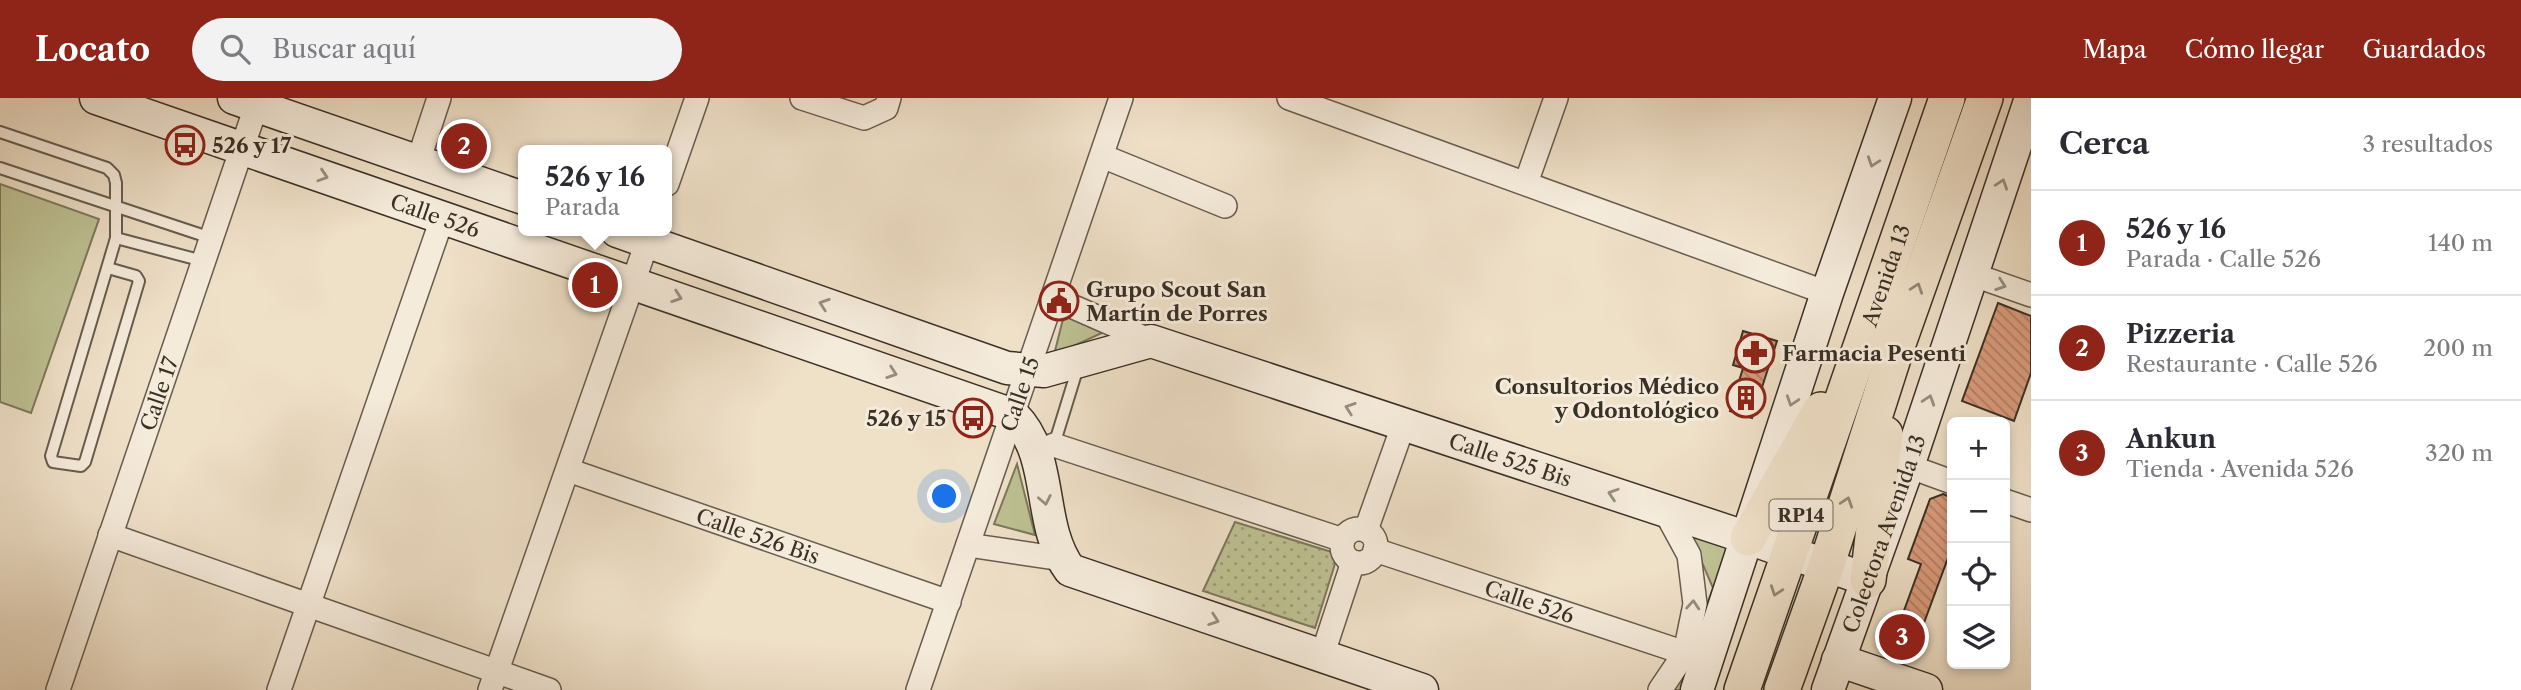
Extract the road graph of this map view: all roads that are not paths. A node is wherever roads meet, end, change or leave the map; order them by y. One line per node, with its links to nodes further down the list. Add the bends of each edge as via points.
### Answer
1 (96, 98): 15 (main road, Calle 526)
2 (439, 98): 17 (street)
3 (697, 98): 19 (street)
4 (802, 98): 5 (street, via 864,118 886,108)
5 (889, 98)
6 (1121, 98): 16 (street, Calle 15)
7 (1289, 98): 20 (street)
8 (1556, 98): 20 (street)
9 (1895, 98): 32 (main road, one-way to 32)
10 (1947, 98): 36 (main road, Avenida 13 / RP14)
11 (1984, 98): 37 (main road, Avenida 13 / RP14, one-way to 11)
12 (2031, 98): 30 (main road, Colectora Avenida 13, one-way to 12)
13 (250, 101): 15 (street, Calle 17); 17 (main road, Calle 526)
14 (0, 132): 22 (lane, via 107,168 116,183)
15 (241, 149): 24 (main road, Calle 526, one-way to 24); 27 (street, Calle 17)
16 (1102, 156): 23 (street); 34 (street, Calle 15)
17 (418, 162): 21 (main road, Calle 526)
18 (0, 168): 22 (lane)
19 (672, 170)
20 (1526, 183): 32 (street)
21 (518, 196)
22 (115, 204): 26 (lane); 27 (lane)
23 (1226, 206)
24 (443, 216): 31 (main road, Calle 526); 60 (street)
25 (649, 236): 31 (street); 39 (main road, one-way to 25, via 1007,368)
26 (116, 237): 28 (lane); 29 (lane)
27 (211, 237): 28 (street, Calle 17)
28 (203, 261): 49 (street, Calle 17)
29 (108, 268): 29 (lane, via 51,456 53,462 81,466 85,462 139,281)
30 (1971, 274): 33 (street, one-way to 33); 43 (main road, Colectora Avenida 13, one-way to 30)
31 (633, 281): 40 (main road, Calle 526, one-way to 40); 44 (street)
32 (1827, 293): 50 (main road, one-way to 50)
33 (2031, 295)
34 (1054, 298): 35 (street, Calle 525 Bis); 39 (street, Calle 15)
35 (1151, 341): 38 (main road); 41 (main road, Calle 525 Bis, one-way to 35)
36 (1861, 341): 50 (main road); 54 (main road, Avenida 13 / RP14)
37 (1895, 352): 57 (main road, Avenida 13 / RP14, one-way to 37); 58 (main road)
38 (1080, 361): 39 (main road, via 1044,371); 42 (lane)
39 (1029, 370): 40 (street, Calle 15)
40 (1013, 415): 42 (main road); 53 (street, Calle 15)
41 (1403, 426): 48 (main road, Calle 525 Bis, one-way to 41); 52 (street)
42 (1045, 449): 51 (street); 55 (main road, one-way to 55, via 1052,532)
43 (1908, 466): 45 (street); 58 (main road, Colectora Avenida 13)
44 (568, 470): 59 (street, Calle 526 Bis); 64 (street)
45 (1947, 480)
46 (2010, 502): 47 (street)
47 (2031, 510)
48 (1665, 511): 50 (main road, Calle 525 Bis); 61 (street, one-way to 48, via 1695,604 1693,583 1689,555)
49 (110, 535): 60 (street); 65 (street, Calle 17)
50 (1748, 538): 54 (main road, Calle 525 Bis); 71 (main road)
51 (1343, 540): 52 (street, via 1354,529); 56 (street, via 1344,555)
52 (1371, 540): 56 (street, via 1364,562); 61 (street, Calle 526)
53 (968, 545): 55 (street); 59 (street, Calle 15)
54 (1789, 552): 57 (main road, Calle 525 Bis); 72 (main road, Avenida 13 / RP14, one-way to 72)
55 (1062, 559): 62 (main road, one-way to 62, via 1079,574)
56 (1353, 562): 62 (street)
57 (1826, 567): 58 (main road, Calle 525 Bis); 73 (main road, Avenida 13 / RP14)
58 (1868, 580): 63 (main road, Colectora Avenida 13)
59 (949, 602): 68 (street, Calle 15)
60 (309, 605): 64 (street); 66 (street)
61 (1685, 653): 70 (street)
62 (1322, 656): 69 (main road)
63 (1838, 660): 74 (main road, Colectora Avenida 13); 75 (main road)
64 (493, 681): 67 (street)
65 (58, 690)
66 (279, 690)
67 (549, 690)
68 (918, 690)
69 (1422, 690)
70 (1660, 690)
71 (1697, 690)
72 (1742, 690)
73 (1782, 690)
74 (1828, 690)
75 (1926, 690)

